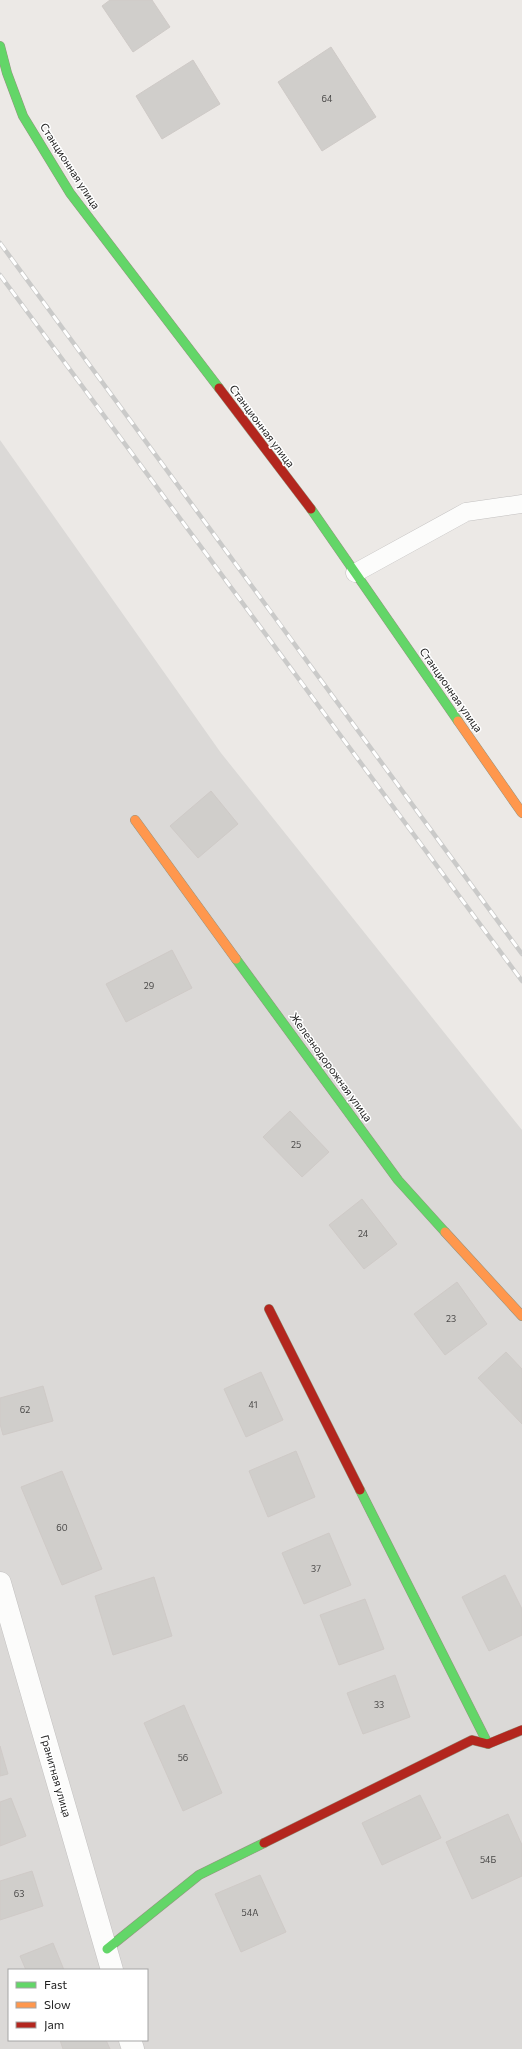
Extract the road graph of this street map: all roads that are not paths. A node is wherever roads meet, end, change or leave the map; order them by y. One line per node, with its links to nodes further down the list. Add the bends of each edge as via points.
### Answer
1 (0, 46): 3 (street, Станционная улица, via 23,116 70,193 311,509)
2 (522, 504): 3 (lane, via 466,512)
3 (355, 573): 4 (street, Станционная улица)
4 (522, 813)
5 (135, 820): 7 (street, Железнодорожная улица, via 398,1180)
6 (269, 1309): 10 (street)
7 (522, 1316)
8 (0, 1582): 11 (street, Гранитная улица)
9 (522, 1730): 10 (street)
10 (488, 1744): 11 (street, via 472,1740 199,1875)
11 (107, 1949): 12 (street, Гранитная улица)
12 (112, 1969)

